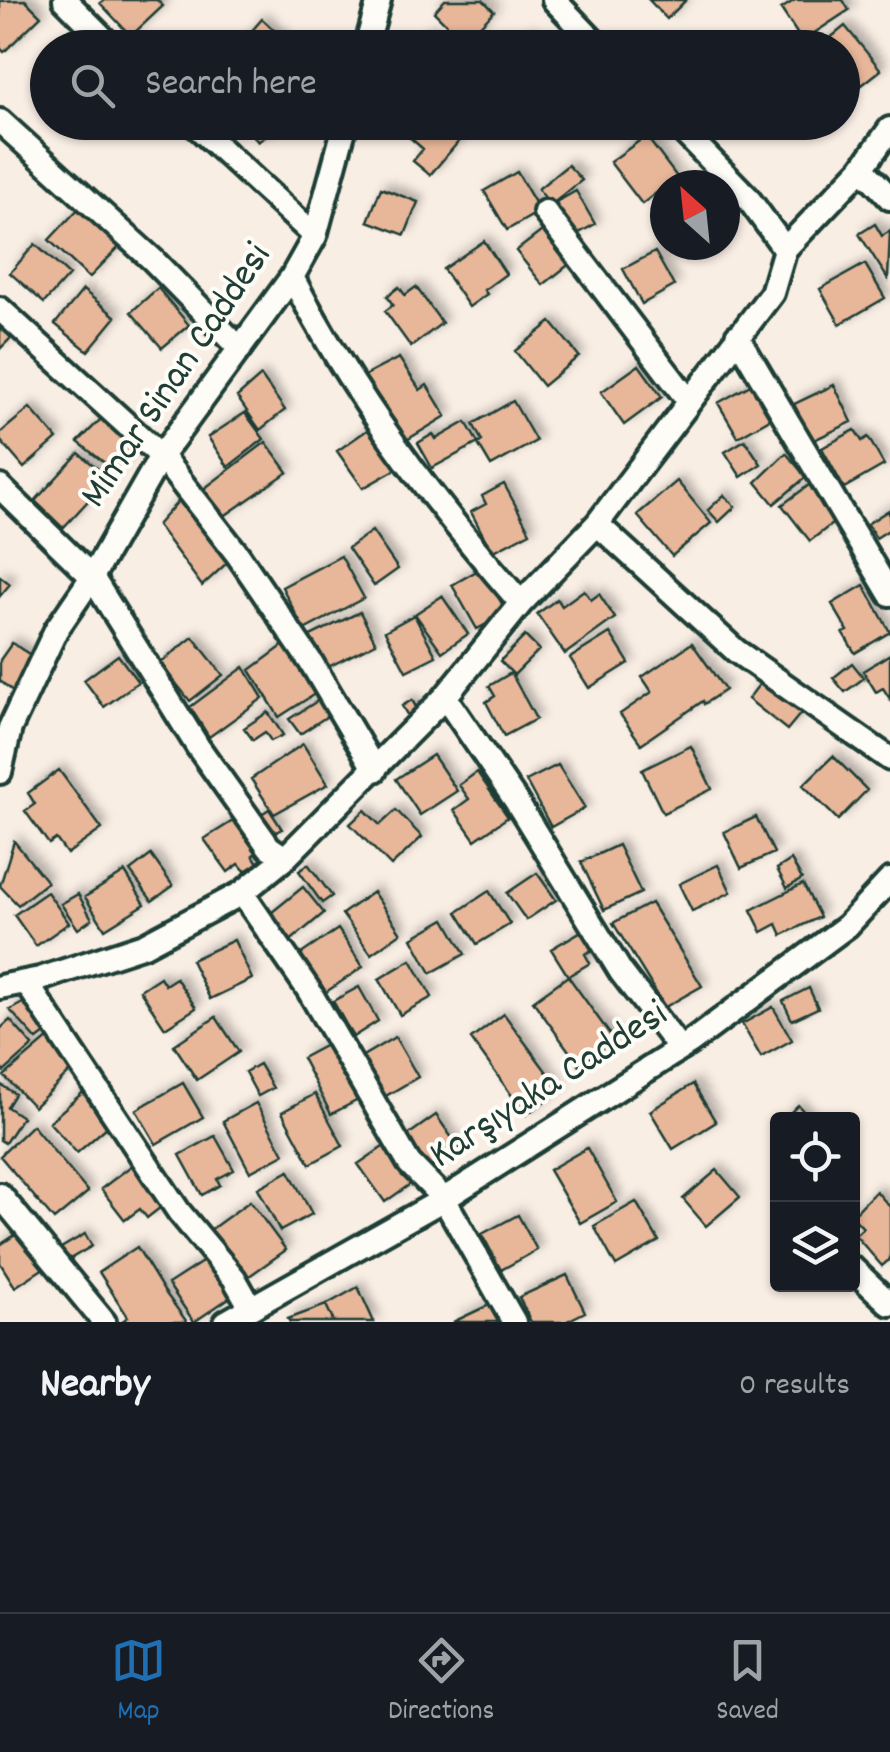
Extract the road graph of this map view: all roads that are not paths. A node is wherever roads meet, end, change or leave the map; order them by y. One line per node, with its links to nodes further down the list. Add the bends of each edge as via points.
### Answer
1 (65, 0): 4 (street)
2 (379, 0): 5 (street)
3 (554, 0): 6 (street)
4 (94, 30)
5 (371, 30)
6 (583, 30)
7 (0, 122): 20 (street)
8 (890, 129): 12 (street)
9 (211, 140): 15 (street)
10 (341, 140): 15 (street, Mimar Sinan Caddesi)
11 (692, 140): 16 (street, via 748,197)
12 (862, 168): 13 (street); 16 (street)
13 (890, 198)
14 (545, 212): 21 (street)
15 (315, 236): 17 (street, Mimar Sinan Caddesi)
16 (785, 249): 19 (street, via 772,293)
17 (292, 278): 20 (street, Mimar Sinan Caddesi); 27 (street, via 356,392 405,462)
18 (0, 309): 22 (street)
19 (737, 336): 21 (street); 26 (street)
20 (240, 349): 22 (street, Mimar Sinan Caddesi)
21 (688, 400): 24 (street)
22 (161, 456): 25 (street, Mimar Sinan Caddesi); 31 (street, via 238,554)
23 (0, 487): 25 (street)
24 (597, 524): 27 (street); 30 (street, via 736,650)
25 (92, 577): 29 (street, Mimar Sinan Caddesi); 33 (street, via 198,747 269,847)
26 (890, 594)
27 (521, 603): 28 (street)
28 (445, 697): 31 (street); 38 (street, via 621,972)
29 (5, 724): 32 (street, Mimar Sinan Caddesi)
30 (890, 759)
31 (376, 770): 33 (street)
32 (0, 772)
33 (285, 858): 35 (street)
34 (890, 880): 38 (street, Karşıyaka Caddesi, via 847,926)
35 (242, 893): 36 (street, via 144,945); 40 (street, via 327,1020 408,1162)
36 (26, 982): 37 (street); 43 (street, via 178,1212)
37 (0, 987)
38 (680, 1050): 40 (street, Karşıyaka Caddesi)
39 (0, 1195): 45 (street)
40 (444, 1200): 43 (street, Karşıyaka Caddesi); 47 (street)
41 (860, 1276): 42 (street)
42 (890, 1304)
43 (251, 1308): 46 (street, Karşıyaka Caddesi)
44 (890, 1315): 48 (street)
45 (104, 1322)
46 (226, 1322)
47 (514, 1322)
48 (886, 1322)

